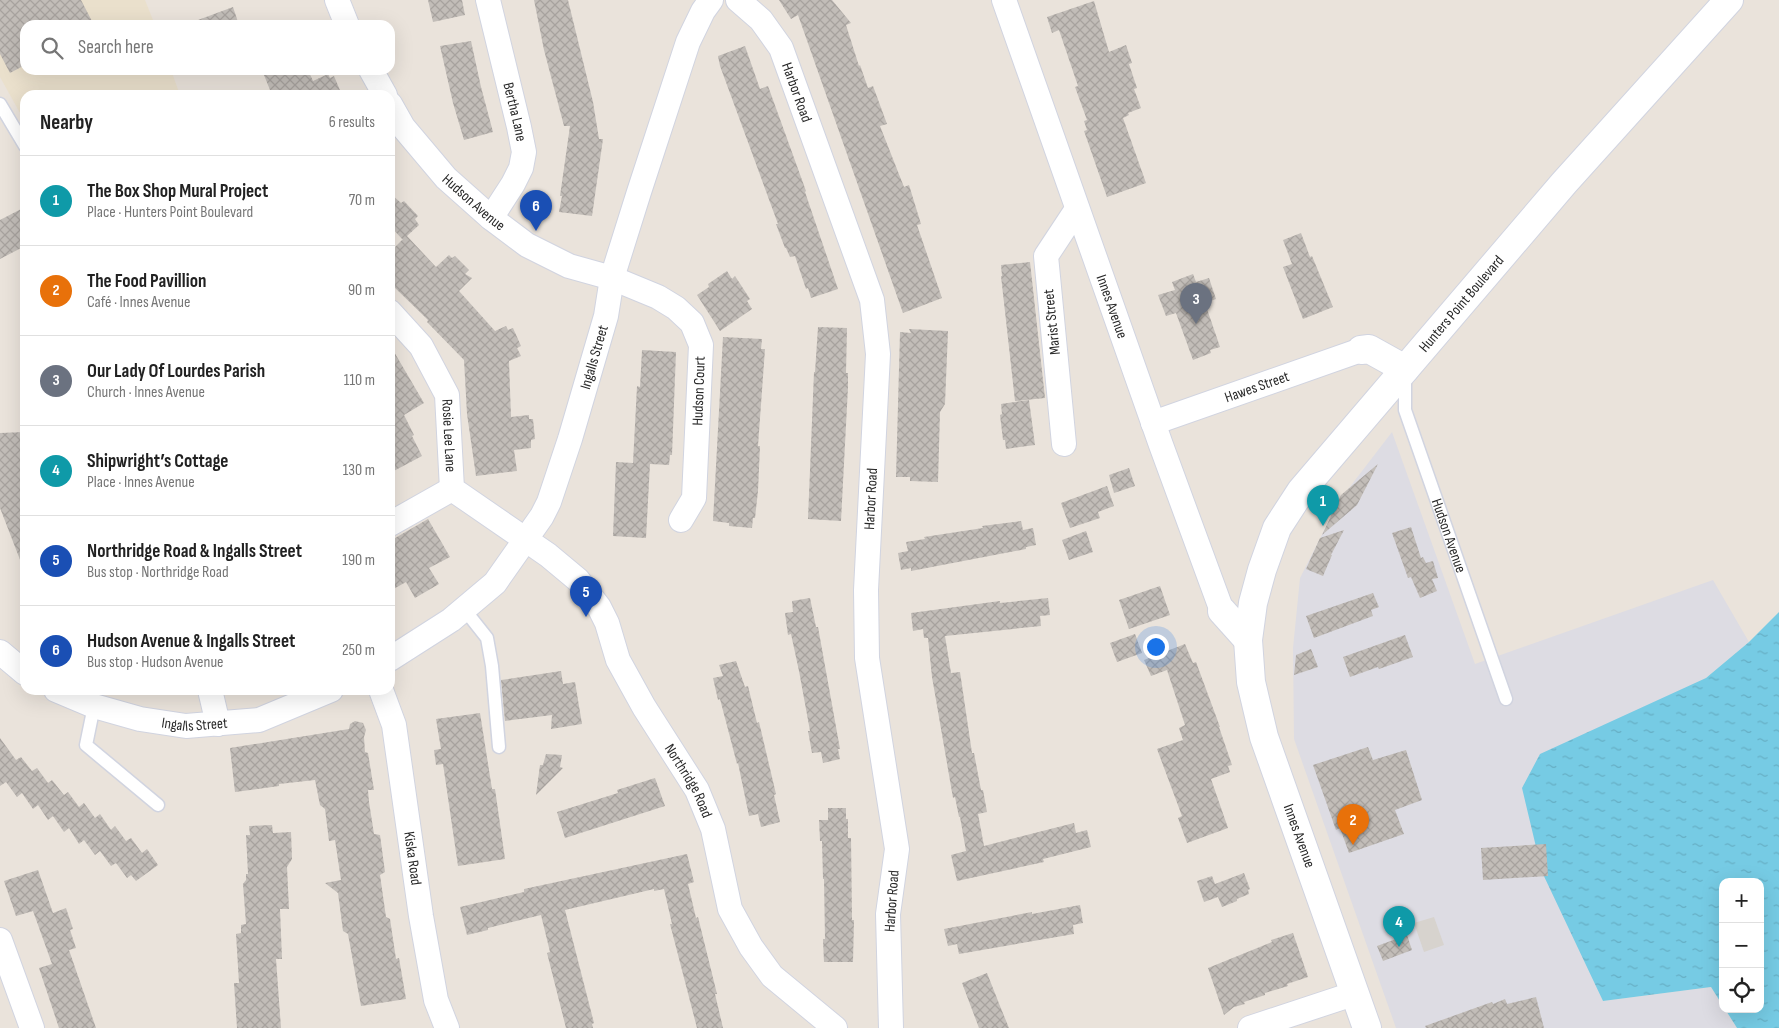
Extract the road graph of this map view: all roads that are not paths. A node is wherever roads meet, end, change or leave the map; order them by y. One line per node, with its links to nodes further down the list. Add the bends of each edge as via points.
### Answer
1 (337, 0): 7 (street)
2 (488, 0): 14 (street, Bertha Lane, via 524,152 521,168)
3 (711, 0): 15 (street, Ingalls Street, via 688,42)
4 (738, 0): 45 (street, Harbor Road, via 762,20 781,48 872,300 878,354 866,590 867,658 896,849 888,914)
5 (1004, 0): 13 (street, Innes Avenue)
6 (1729, 0): 18 (main road, Hunters Point Boulevard, via 1564,184)
7 (345, 20)
8 (374, 75): 9 (street)
9 (382, 90)
10 (0, 104): 12 (lane)
11 (395, 113): 14 (street, Hudson Avenue, via 446,178)
12 (20, 138)
13 (1077, 209): 19 (street, Innes Avenue); 20 (street, Marist Street, via 1046,256)
14 (491, 218): 15 (street, Hudson Avenue, via 527,245 569,266)
15 (612, 278): 22 (street, Hudson Court, via 676,308 692,323 701,345 694,498); 24 (street, Ingalls Street, via 606,316 570,439 549,502)
16 (395, 317): 21 (street, Rosie Lee Lane, via 422,346 447,395)
17 (1362, 350): 18 (main road, via 1370,349); 19 (street, Hawes Street)
18 (1406, 369): 27 (main road, Hunters Point Boulevard, via 1301,491 1277,528 1257,586); 35 (lane, Hudson Avenue, via 1406,410)
19 (1153, 423): 26 (street, Innes Avenue)
20 (1064, 444)
21 (452, 489): 23 (street); 24 (street, Rosie Lee Lane)
22 (681, 520)
23 (395, 521)
24 (525, 540): 25 (street, Ingalls Street, via 495,583); 44 (street, Northridge Road, via 548,554 578,580 599,607 618,660 696,790 713,829 730,909 750,947 772,976)
25 (464, 610): 29 (street, Ingalls Street); 38 (lane, via 486,638 492,666)
26 (1222, 611): 27 (main road)
27 (1248, 640): 41 (main road, Innes Avenue, via 1251,682 1264,738)
28 (0, 652): 30 (street)
29 (395, 656)
30 (20, 668)
31 (68, 695): 36 (street, Ingalls Street)
32 (211, 695): 37 (street)
33 (319, 695): 37 (street, Ingalls Street, via 259,720)
34 (383, 695): 43 (street, Kiska Road, via 394,725 435,992)
35 (1506, 699)
36 (94, 706): 37 (street, Ingalls Street, via 140,719 186,726); 39 (lane, via 86,744)
37 (218, 724)
38 (499, 747)
39 (158, 805)
40 (0, 940): 42 (street)
41 (1356, 993): 46 (street); 47 (main road, Innes Avenue)
42 (32, 1028)
43 (447, 1028)
44 (835, 1028)
45 (891, 1028)
46 (1250, 1028)
47 (1367, 1028)

